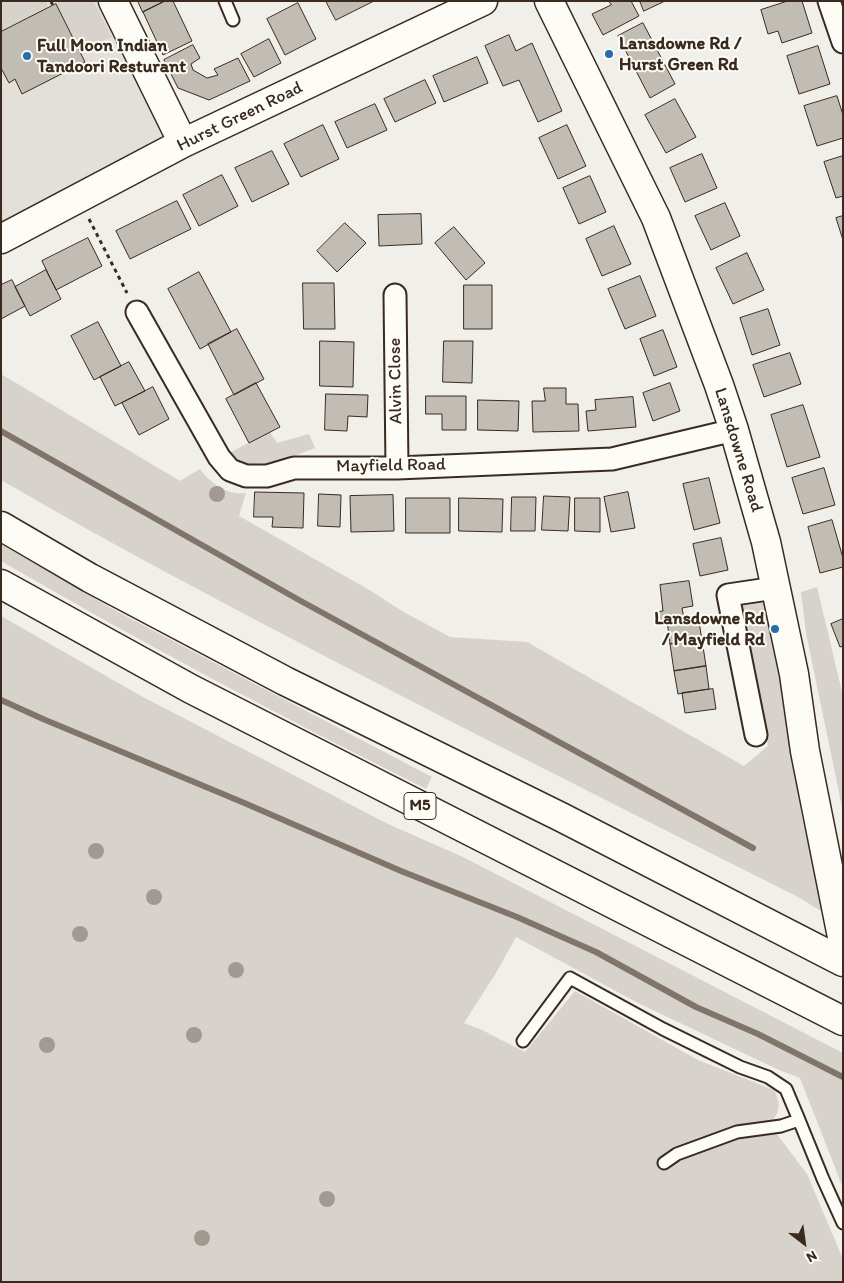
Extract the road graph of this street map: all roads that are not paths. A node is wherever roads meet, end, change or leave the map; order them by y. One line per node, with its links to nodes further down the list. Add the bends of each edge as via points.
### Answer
1 (113, 1): 8 (main road)
2 (225, 1): 6 (lane)
3 (483, 1): 8 (main road, Hurst Green Road)
4 (549, 1): 12 (main road, Lansdowne Road, via 656,218)
5 (829, 1): 7 (street)
6 (234, 20)
7 (843, 42)
8 (183, 143): 9 (main road, Hurst Green Road)
9 (1, 239)
10 (395, 295): 13 (street, Alvin Close)
11 (137, 312): 13 (street, Mayfield Road, via 219,457 230,470 246,476 266,476 294,468)
12 (734, 430): 13 (street, Mayfield Road, via 612,459); 16 (main road, Lansdowne Road, via 766,542)
13 (397, 468)
14 (1, 526): 18 (main road, via 90,578 285,681 561,817)
15 (1, 584): 19 (main road, M5, via 191,690)
16 (775, 588): 17 (street, via 728,594); 18 (main road, Lansdowne Road, via 794,674)
17 (756, 736)
18 (839, 947)
19 (842, 1021)
20 (522, 1041): 21 (lane, via 570,978 663,1029 740,1067 768,1077 786,1089)
21 (799, 1120): 22 (lane, via 737,1132 677,1154); 23 (lane)
22 (664, 1163)
23 (843, 1223)

